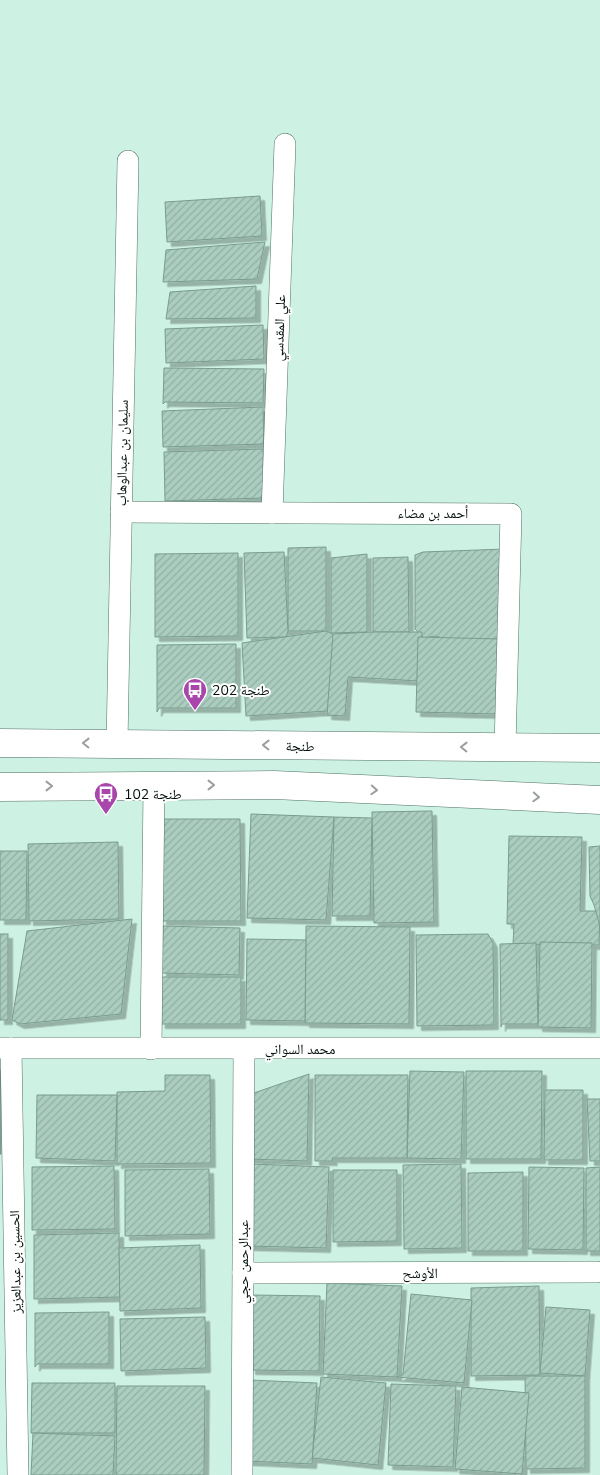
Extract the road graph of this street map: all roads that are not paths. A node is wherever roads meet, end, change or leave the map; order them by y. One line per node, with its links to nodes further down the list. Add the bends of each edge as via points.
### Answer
1 (285, 144): 4 (street, علي المقدسي)
2 (128, 161): 3 (street, سليمان بن عبدالوهاب)
3 (121, 512): 4 (street, أحمد بن مضاء); 6 (street, سليمان بن عبدالوهاب)
4 (272, 513): 7 (street, أحمد بن مضاء, via 511,514)
5 (0, 743): 6 (street, طنجة, one-way to 5)
6 (117, 744): 7 (street, طنجة, one-way to 6)
7 (505, 748): 8 (street, طنجة)
8 (600, 748)
9 (154, 786): 10 (street, one-way to 9); 11 (street, one-way to 11, via 274,785); 14 (street)
10 (0, 787)
11 (600, 800)
12 (6, 1048): 14 (street, محمد السواني); 18 (street, الحسين بن عبدالعزيز)
13 (600, 1048): 15 (street, محمد السواني)
14 (151, 1049): 15 (street, محمد السواني)
15 (244, 1049): 17 (street, عبدالرحمن حجي)
16 (597, 1272): 17 (street, الأوشح)
17 (243, 1273): 20 (street, عبدالرحمن حجي)
18 (8, 1275): 19 (street, الحسين بن عبدالعزيز)
19 (12, 1473)
20 (242, 1475)

